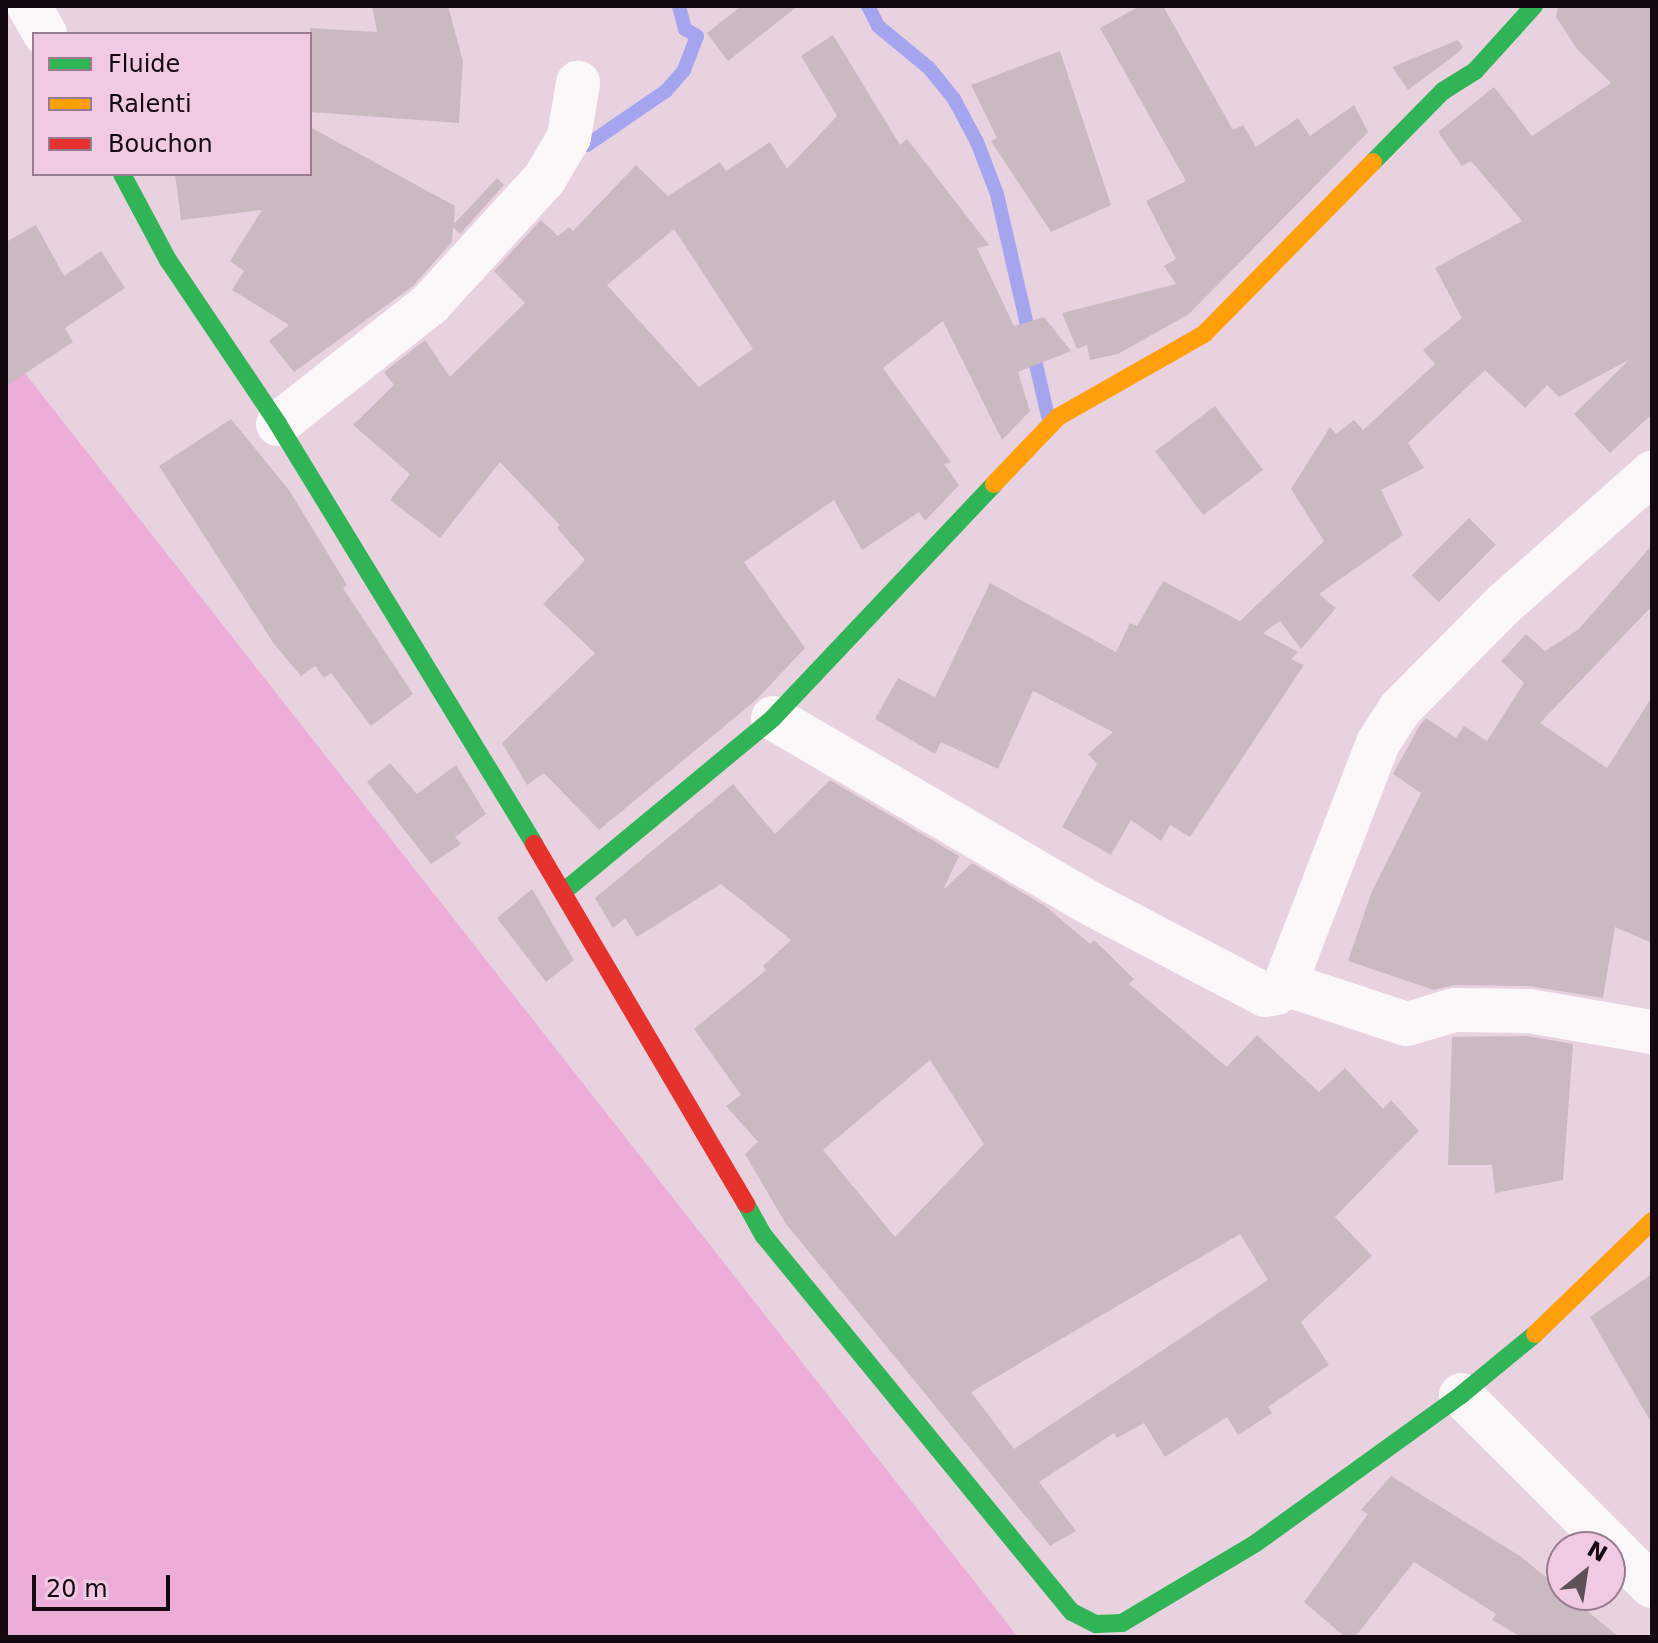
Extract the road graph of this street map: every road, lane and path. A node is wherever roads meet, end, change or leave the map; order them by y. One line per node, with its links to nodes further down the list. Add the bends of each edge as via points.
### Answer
1 (29, 6): 3 (street)
2 (1534, 6): 8 (street, via 1475,71 1443,91 1204,334 1058,417)
3 (44, 32)
4 (578, 83): 6 (street, via 569,137 545,178 430,304)
5 (123, 176): 6 (street, via 168,260)
6 (278, 424): 9 (street)
7 (1652, 473): 10 (street, via 1504,604 1400,709 1378,743)
8 (773, 718): 9 (street); 10 (street, via 1084,900 1265,995)
9 (563, 892): 15 (street, via 764,1236 1072,1612)
10 (1285, 984): 11 (street, via 1407,1024 1455,1010 1529,1011)
11 (1652, 1032)
12 (1652, 1221): 13 (street, via 1538,1332)
13 (1461, 1395): 14 (street); 15 (street, via 1256,1543)
14 (1652, 1586)
15 (1100, 1631)

